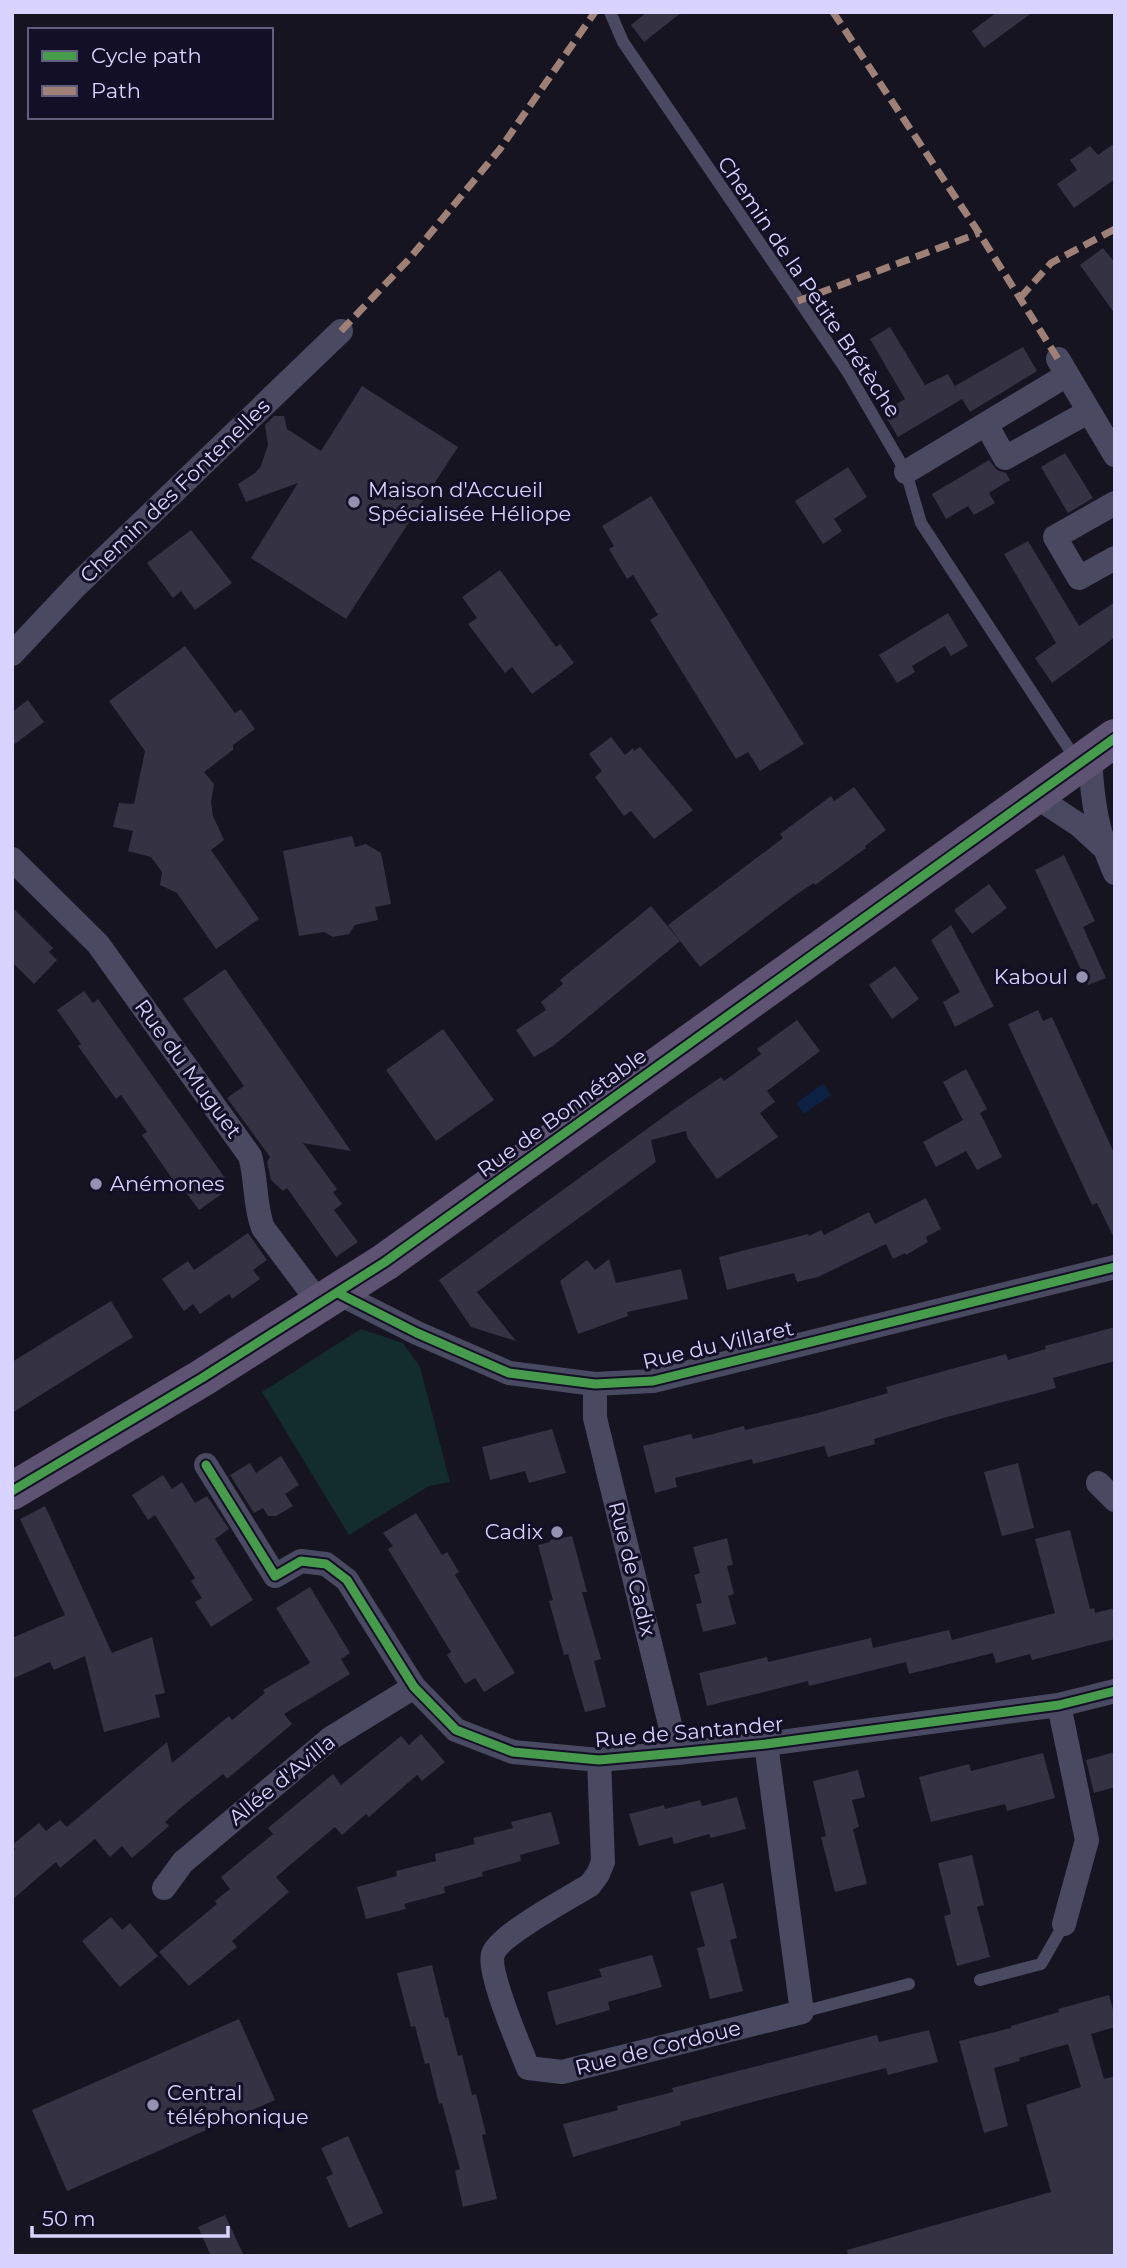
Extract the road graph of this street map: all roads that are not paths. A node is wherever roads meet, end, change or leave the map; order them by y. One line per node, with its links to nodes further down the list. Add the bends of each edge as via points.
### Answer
1 (610, 12): 6 (lane, Chemin de la Petite Brétèche, via 623,42 847,371)
2 (341, 331): 9 (street, Chemin des Fontenelles, via 76,586)
3 (1088, 412): 4 (street, via 1005,458); 4 (street, via 1062,367); 5 (street)
4 (986, 424): 6 (street)
5 (1115, 455)
6 (906, 472): 10 (lane, Chemin de la Petite Brétèche, via 921,523)
7 (1115, 503): 8 (street, via 1055,537 1079,578)
8 (1115, 558)
9 (12, 654)
10 (1094, 753): 11 (main road, Rue de Bonnétable); 12 (street, via 1094,811)
11 (1035, 796): 12 (street); 16 (main road, Rue de Bonnétable, via 386,1262)
12 (1103, 847): 14 (street)
13 (12, 859): 16 (street, Rue du Muguet, via 98,944 250,1156 263,1228)
14 (1115, 873)
15 (1115, 1267): 17 (street, Rue du Villaret, via 653,1381)
16 (329, 1298): 17 (street, Rue du Villaret, via 509,1373); 19 (main road, Rue de Bonnétable)
17 (595, 1384): 24 (street, Rue de Cadix, via 595,1418)
18 (206, 1465): 20 (street, Rue de Santander, via 275,1576 302,1561 326,1564 347,1580)
19 (12, 1491)
20 (414, 1687): 25 (street, Rue de Santander, via 456,1730 513,1752); 26 (street, Allée d'Avilla, via 331,1738 183,1861)
21 (1115, 1691): 22 (street, Rue de Santander)
22 (1059, 1705): 23 (street, Rue de Santander); 27 (street, via 1087,1840)
23 (766, 1744): 24 (street, Rue de Santander); 30 (street)
24 (677, 1753): 25 (street, Rue de Santander)
25 (599, 1760): 30 (street, Rue de Cordoue, via 603,1862 598,1874 590,1885 506,1937 493,1954 493,1973 528,2068 562,2072)
26 (163, 1888)
27 (1064, 1924): 28 (lane, via 1041,1964)
28 (980, 1980)
29 (908, 1984): 30 (lane)
30 (802, 2012)

